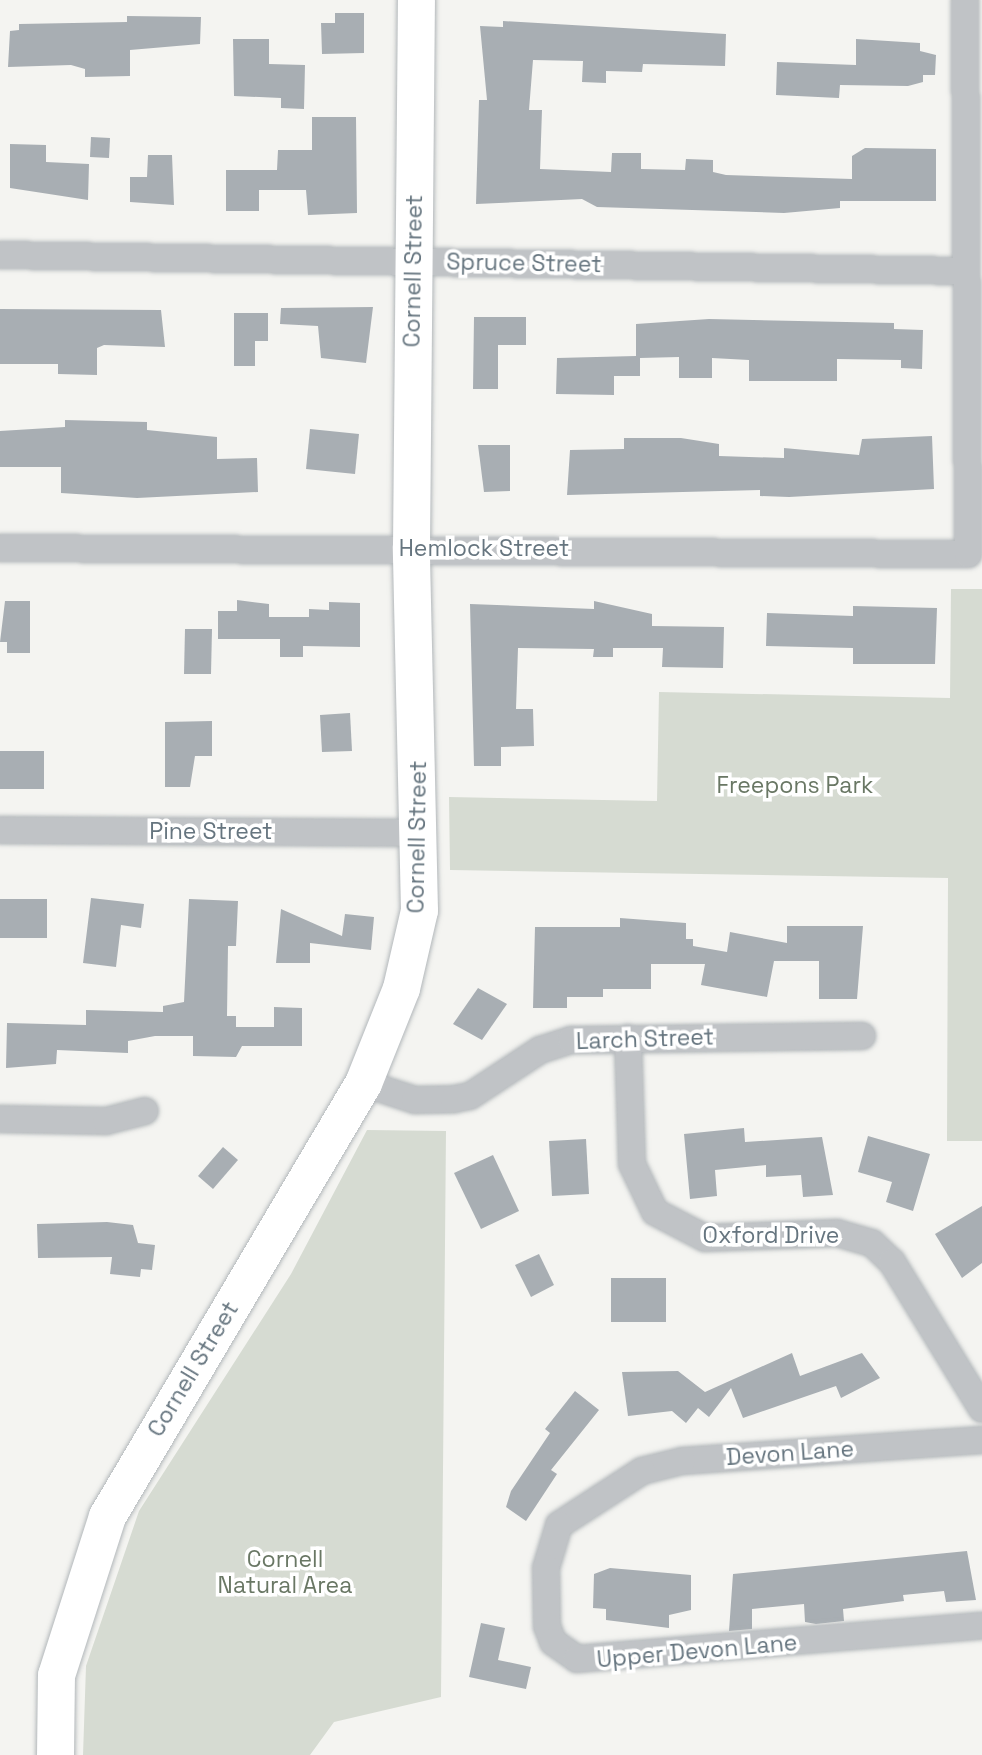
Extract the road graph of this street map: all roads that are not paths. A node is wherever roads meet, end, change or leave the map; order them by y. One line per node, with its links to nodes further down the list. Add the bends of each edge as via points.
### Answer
1 (416, 0): 4 (street, Cornell Street)
2 (965, 0): 5 (street)
3 (0, 255): 4 (street, Spruce Street)
4 (414, 264): 5 (street, Spruce Street); 6 (street, Cornell Street)
5 (964, 271): 6 (street, Hemlock Street, via 968,554)
6 (411, 546): 7 (street, Hemlock Street, via 263,552); 9 (street, Cornell Street)
7 (0, 548)
8 (0, 830): 9 (street, Pine Street)
9 (422, 832): 12 (street, Cornell Street, via 419,910 401,988)
10 (862, 1035): 11 (street, Larch Street)
11 (628, 1038): 12 (street, Larch Street, via 571,1040 540,1050 470,1096 454,1099 415,1100); 15 (street, Oxford Drive, via 632,1164 655,1212 705,1238 837,1233 872,1243 892,1262)
12 (363, 1083): 19 (street, Cornell Street, via 107,1516 56,1675)
13 (145, 1111): 14 (street, via 106,1121)
14 (0, 1119)
15 (982, 1409)
16 (982, 1440): 17 (street, Devon Lane, via 682,1461 642,1471)
17 (605, 1492): 18 (street, Upper Devon Lane, via 559,1525 549,1545 547,1626 553,1642 577,1659)
18 (982, 1626)
19 (55, 1755)

